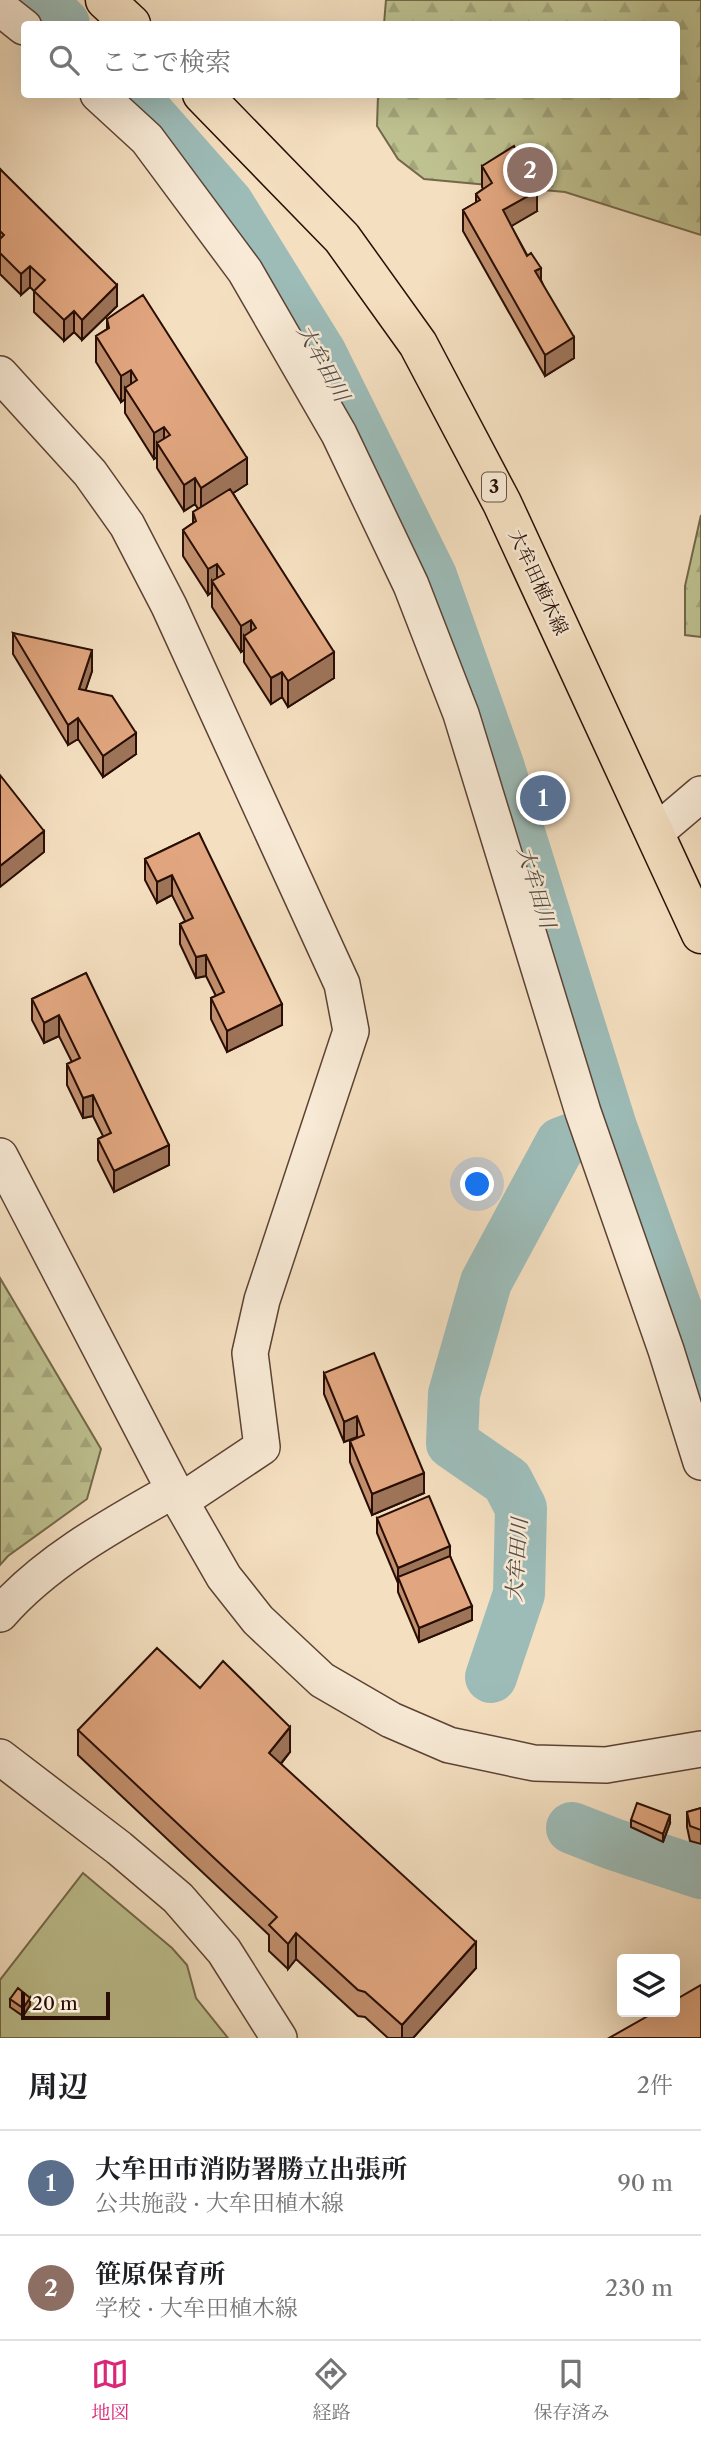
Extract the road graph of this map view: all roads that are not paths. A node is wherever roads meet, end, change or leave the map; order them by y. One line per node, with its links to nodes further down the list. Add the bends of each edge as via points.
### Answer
1 (105, 0): 2 (main road)
2 (128, 21)
3 (102, 98): 10 (street, via 147,139 245,271 339,434 411,585 461,714 589,1128)
4 (206, 98): 7 (main road, 大牟田植木線 / 3, via 342,237 418,344 502,503)
5 (0, 374): 11 (street, via 90,473 139,548 342,984 351,1031 262,1300 250,1353 261,1447)
6 (701, 794): 7 (street)
7 (654, 834): 8 (main road, 大牟田植木線 / 3)
8 (701, 934)
9 (0, 1156): 11 (street)
10 (701, 1462)
11 (178, 1495): 12 (street, via 93,1536 13,1598); 13 (street, via 224,1577 258,1620 322,1680 391,1720 449,1745 534,1763 606,1765)
12 (0, 1614)
13 (701, 1749)
14 (0, 1757): 15 (street, via 178,1898 224,1951)
15 (279, 2038)

